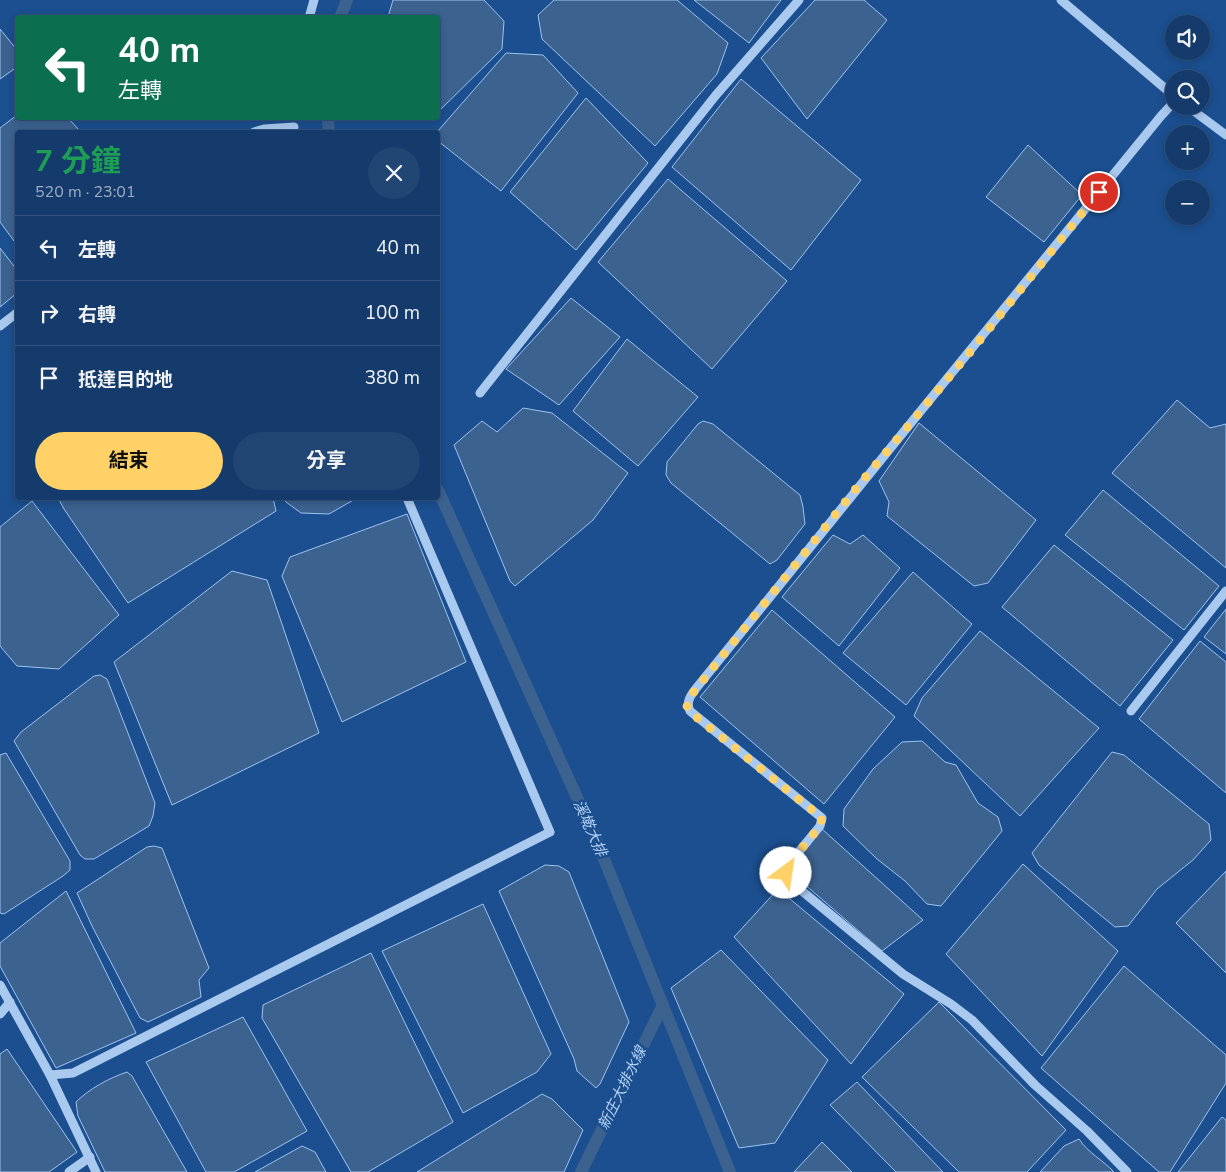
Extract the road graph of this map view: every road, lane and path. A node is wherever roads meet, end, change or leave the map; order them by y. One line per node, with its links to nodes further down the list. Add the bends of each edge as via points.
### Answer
1 (314, 0): 4 (lane)
2 (799, 0): 13 (lane, via 716,95)
3 (1061, 0): 5 (lane)
4 (310, 15)
5 (1165, 88)
6 (1165, 112): 24 (lane, via 852,494 698,686 687,706 690,712 822,818 820,826 787,866 786,873 791,882 903,974 972,1020)
7 (1199, 115): 10 (lane)
8 (294, 126): 9 (lane)
9 (261, 130)
10 (1226, 135)
11 (15, 314): 12 (lane)
12 (0, 326)
13 (480, 393)
14 (408, 500): 20 (lane, via 550,832 73,1073)
15 (1226, 591): 16 (lane)
16 (1131, 711)
17 (0, 985): 18 (lane)
18 (10, 1002): 19 (lane); 20 (lane)
19 (0, 1014)
20 (50, 1075): 21 (lane)
21 (90, 1157): 22 (lane); 23 (lane)
22 (69, 1172)
23 (96, 1172)
24 (1127, 1172)

